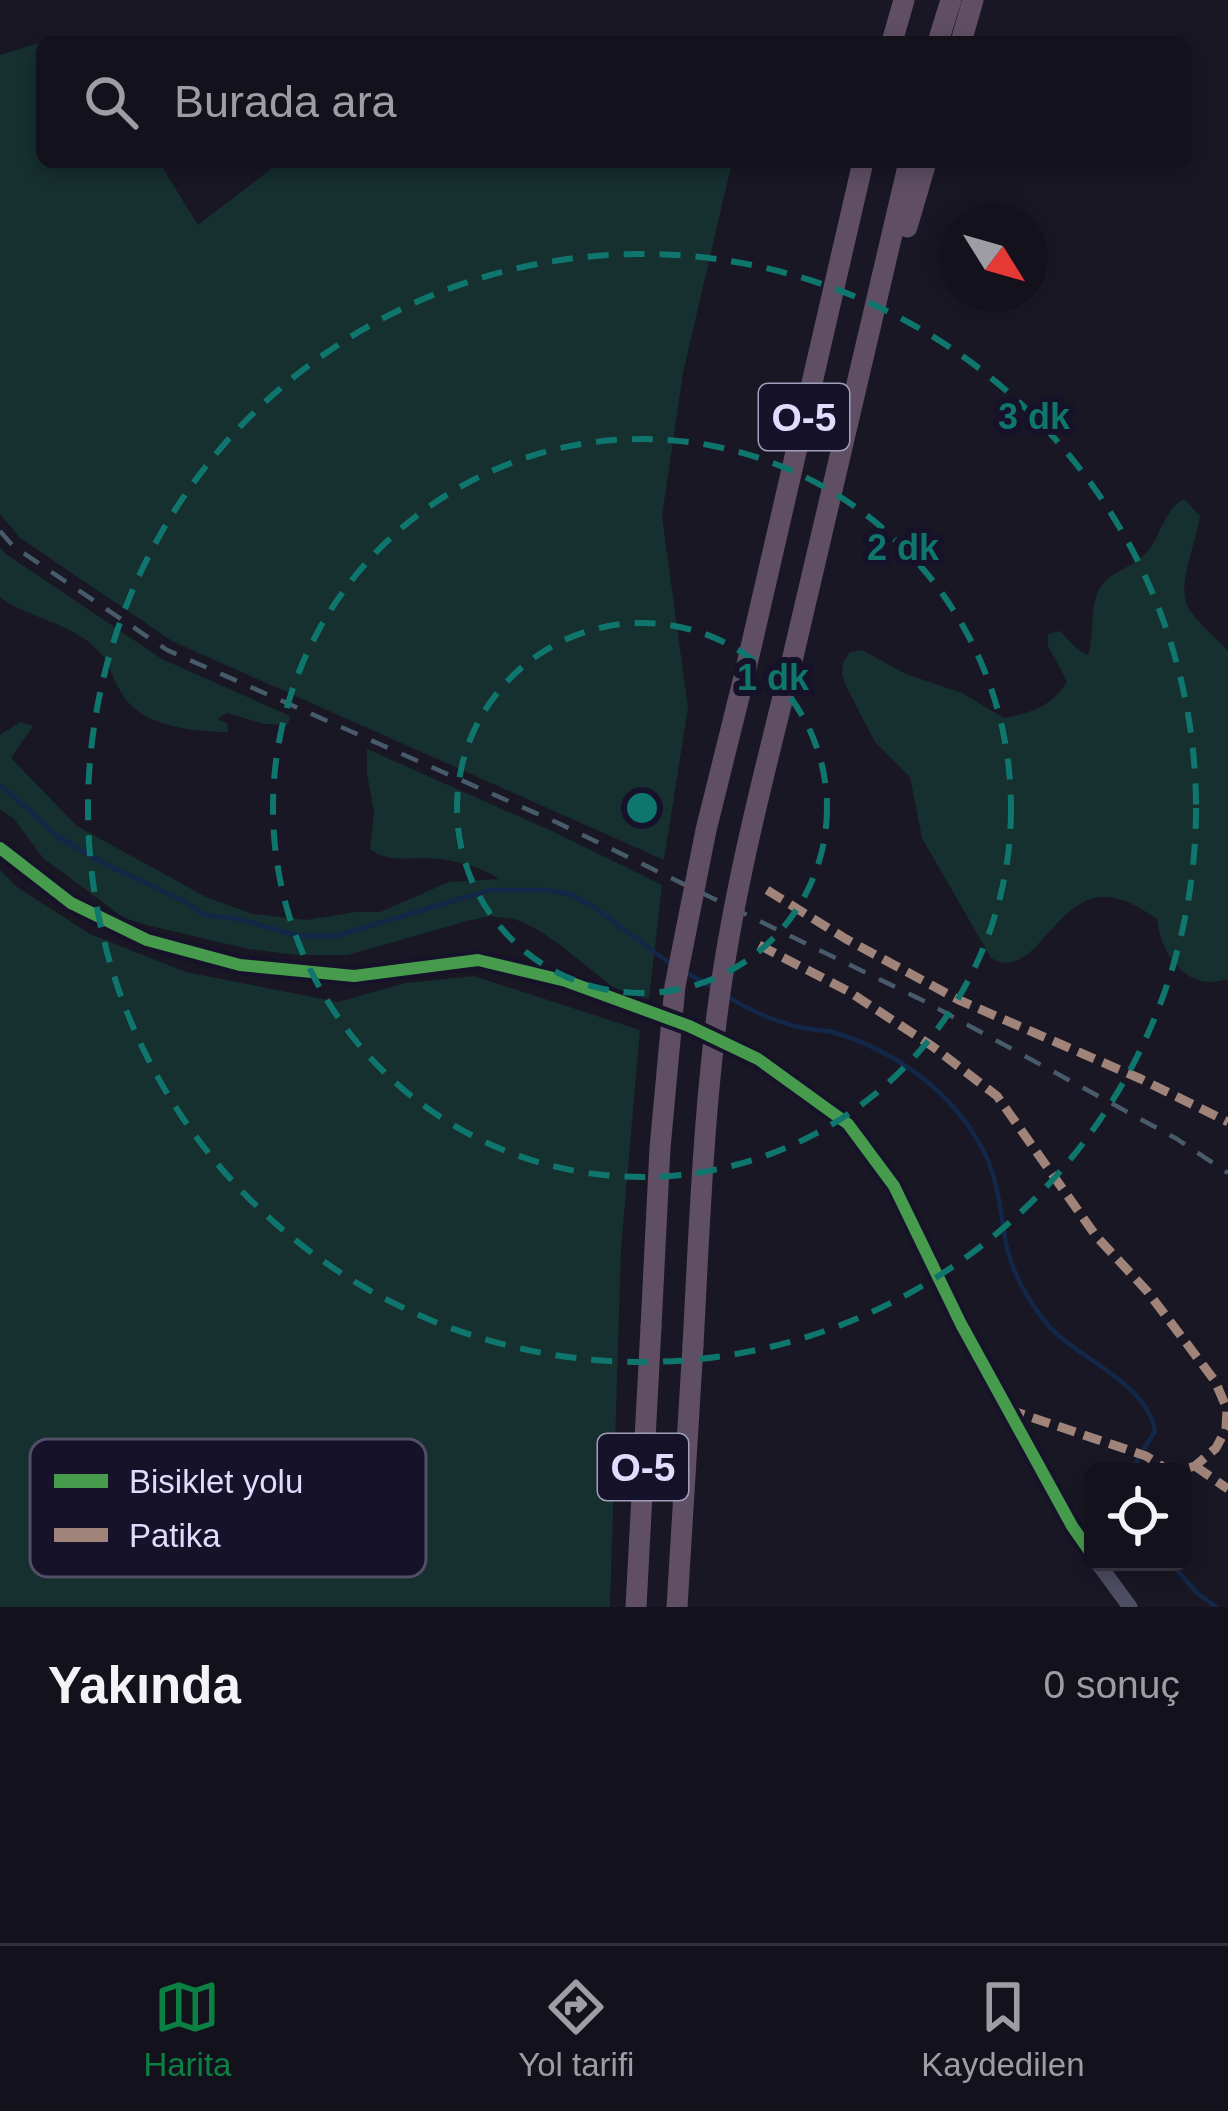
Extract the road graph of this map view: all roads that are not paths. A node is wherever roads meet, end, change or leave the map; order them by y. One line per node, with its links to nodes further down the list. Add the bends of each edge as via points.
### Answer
1 (904, 0): 4 (highway)
2 (951, 0): 5 (highway)
3 (973, 0): 6 (highway)
4 (894, 36)
5 (940, 36)
6 (963, 36)
7 (861, 168): 14 (highway, O-5, bridge, via 675,986)
8 (908, 168): 10 (highway, O-5)
9 (924, 168): 10 (highway)
10 (840, 458): 15 (highway, O-5, bridge, via 748,836 717,1015)
11 (0, 848): 12 (street, via 71,903 148,940 240,965 354,976 478,960 566,981 758,1059 848,1124 893,1186)
12 (1084, 1543)
13 (1104, 1571): 16 (street)
14 (636, 1607)
15 (677, 1607)
16 (1130, 1607)

